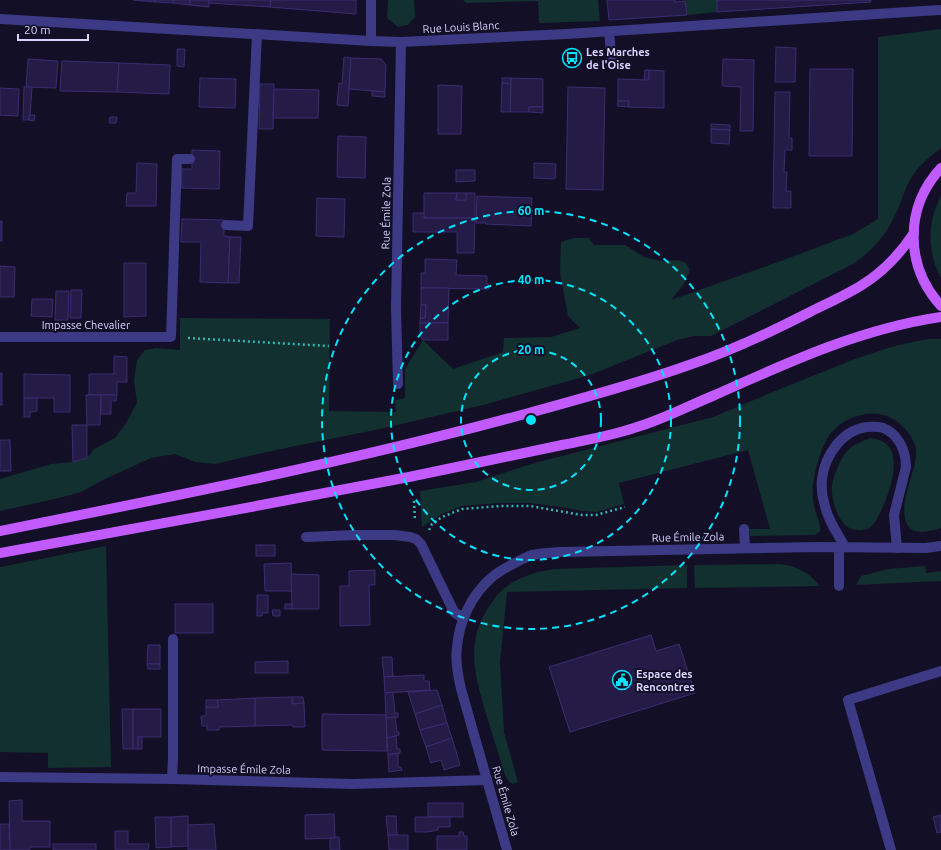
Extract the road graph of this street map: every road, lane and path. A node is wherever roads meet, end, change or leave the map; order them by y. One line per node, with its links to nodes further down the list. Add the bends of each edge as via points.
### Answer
1 (371, 0): 8 (street)
2 (941, 10): 3 (street, Rue Louis Blanc)
3 (923, 11): 4 (street, Rue Louis Blanc); 6 (street, Rue Louis Blanc)
4 (941, 14)
5 (0, 19): 7 (street, Rue Louis Blanc)
6 (609, 32): 9 (street, Rue Louis Blanc); 10 (street)
7 (257, 34): 8 (street, Rue Louis Blanc); 13 (street, via 248,226)
8 (370, 41): 9 (street, Rue Louis Blanc)
9 (401, 42): 20 (street, Rue Émile Zola, via 396,308)
10 (612, 61)
11 (190, 160): 18 (street, via 178,159)
12 (941, 168): 14 (main road, via 923,194 916,214)
13 (226, 225)
14 (914, 233): 15 (main road, via 919,269); 23 (main road, via 896,257 862,285 753,340 691,365 577,400 423,440 323,464)
15 (941, 306)
16 (941, 317): 30 (main road, via 878,330 827,347 622,432 381,482)
17 (0, 336): 18 (street, Impasse Chevalier)
18 (171, 337): 19 (path)
19 (329, 346)
20 (398, 384)
21 (625, 506): 25 (path, via 596,515 530,506 462,509 432,524)
22 (744, 529): 28 (street)
23 (0, 531)
24 (306, 537): 25 (street, via 395,535 416,539)
25 (421, 544): 32 (street, via 454,612)
26 (941, 546): 29 (street, Rue Émile Zola)
27 (842, 547): 28 (street, Rue Émile Zola); 29 (street, Rue Émile Zola); 29 (street, via 825,507 822,492 824,468 830,455 844,437 852,432 877,426 889,430 897,438 904,448 906,459 894,515); 31 (street)
28 (745, 548): 32 (street, Rue Émile Zola, via 560,552 532,555 505,568 490,579 472,601)
29 (897, 548)
30 (0, 553)
31 (839, 586)
32 (463, 618): 37 (street, Rue Émile Zola, via 456,647 457,671)
33 (173, 638): 36 (street)
34 (941, 671): 39 (street, via 848,700)
35 (0, 777): 36 (street, Impasse Émile Zola)
36 (172, 779): 37 (street, Impasse Émile Zola, via 352,784)
37 (487, 780): 38 (street, Rue Émile Zola)
38 (507, 850)
39 (892, 850)

